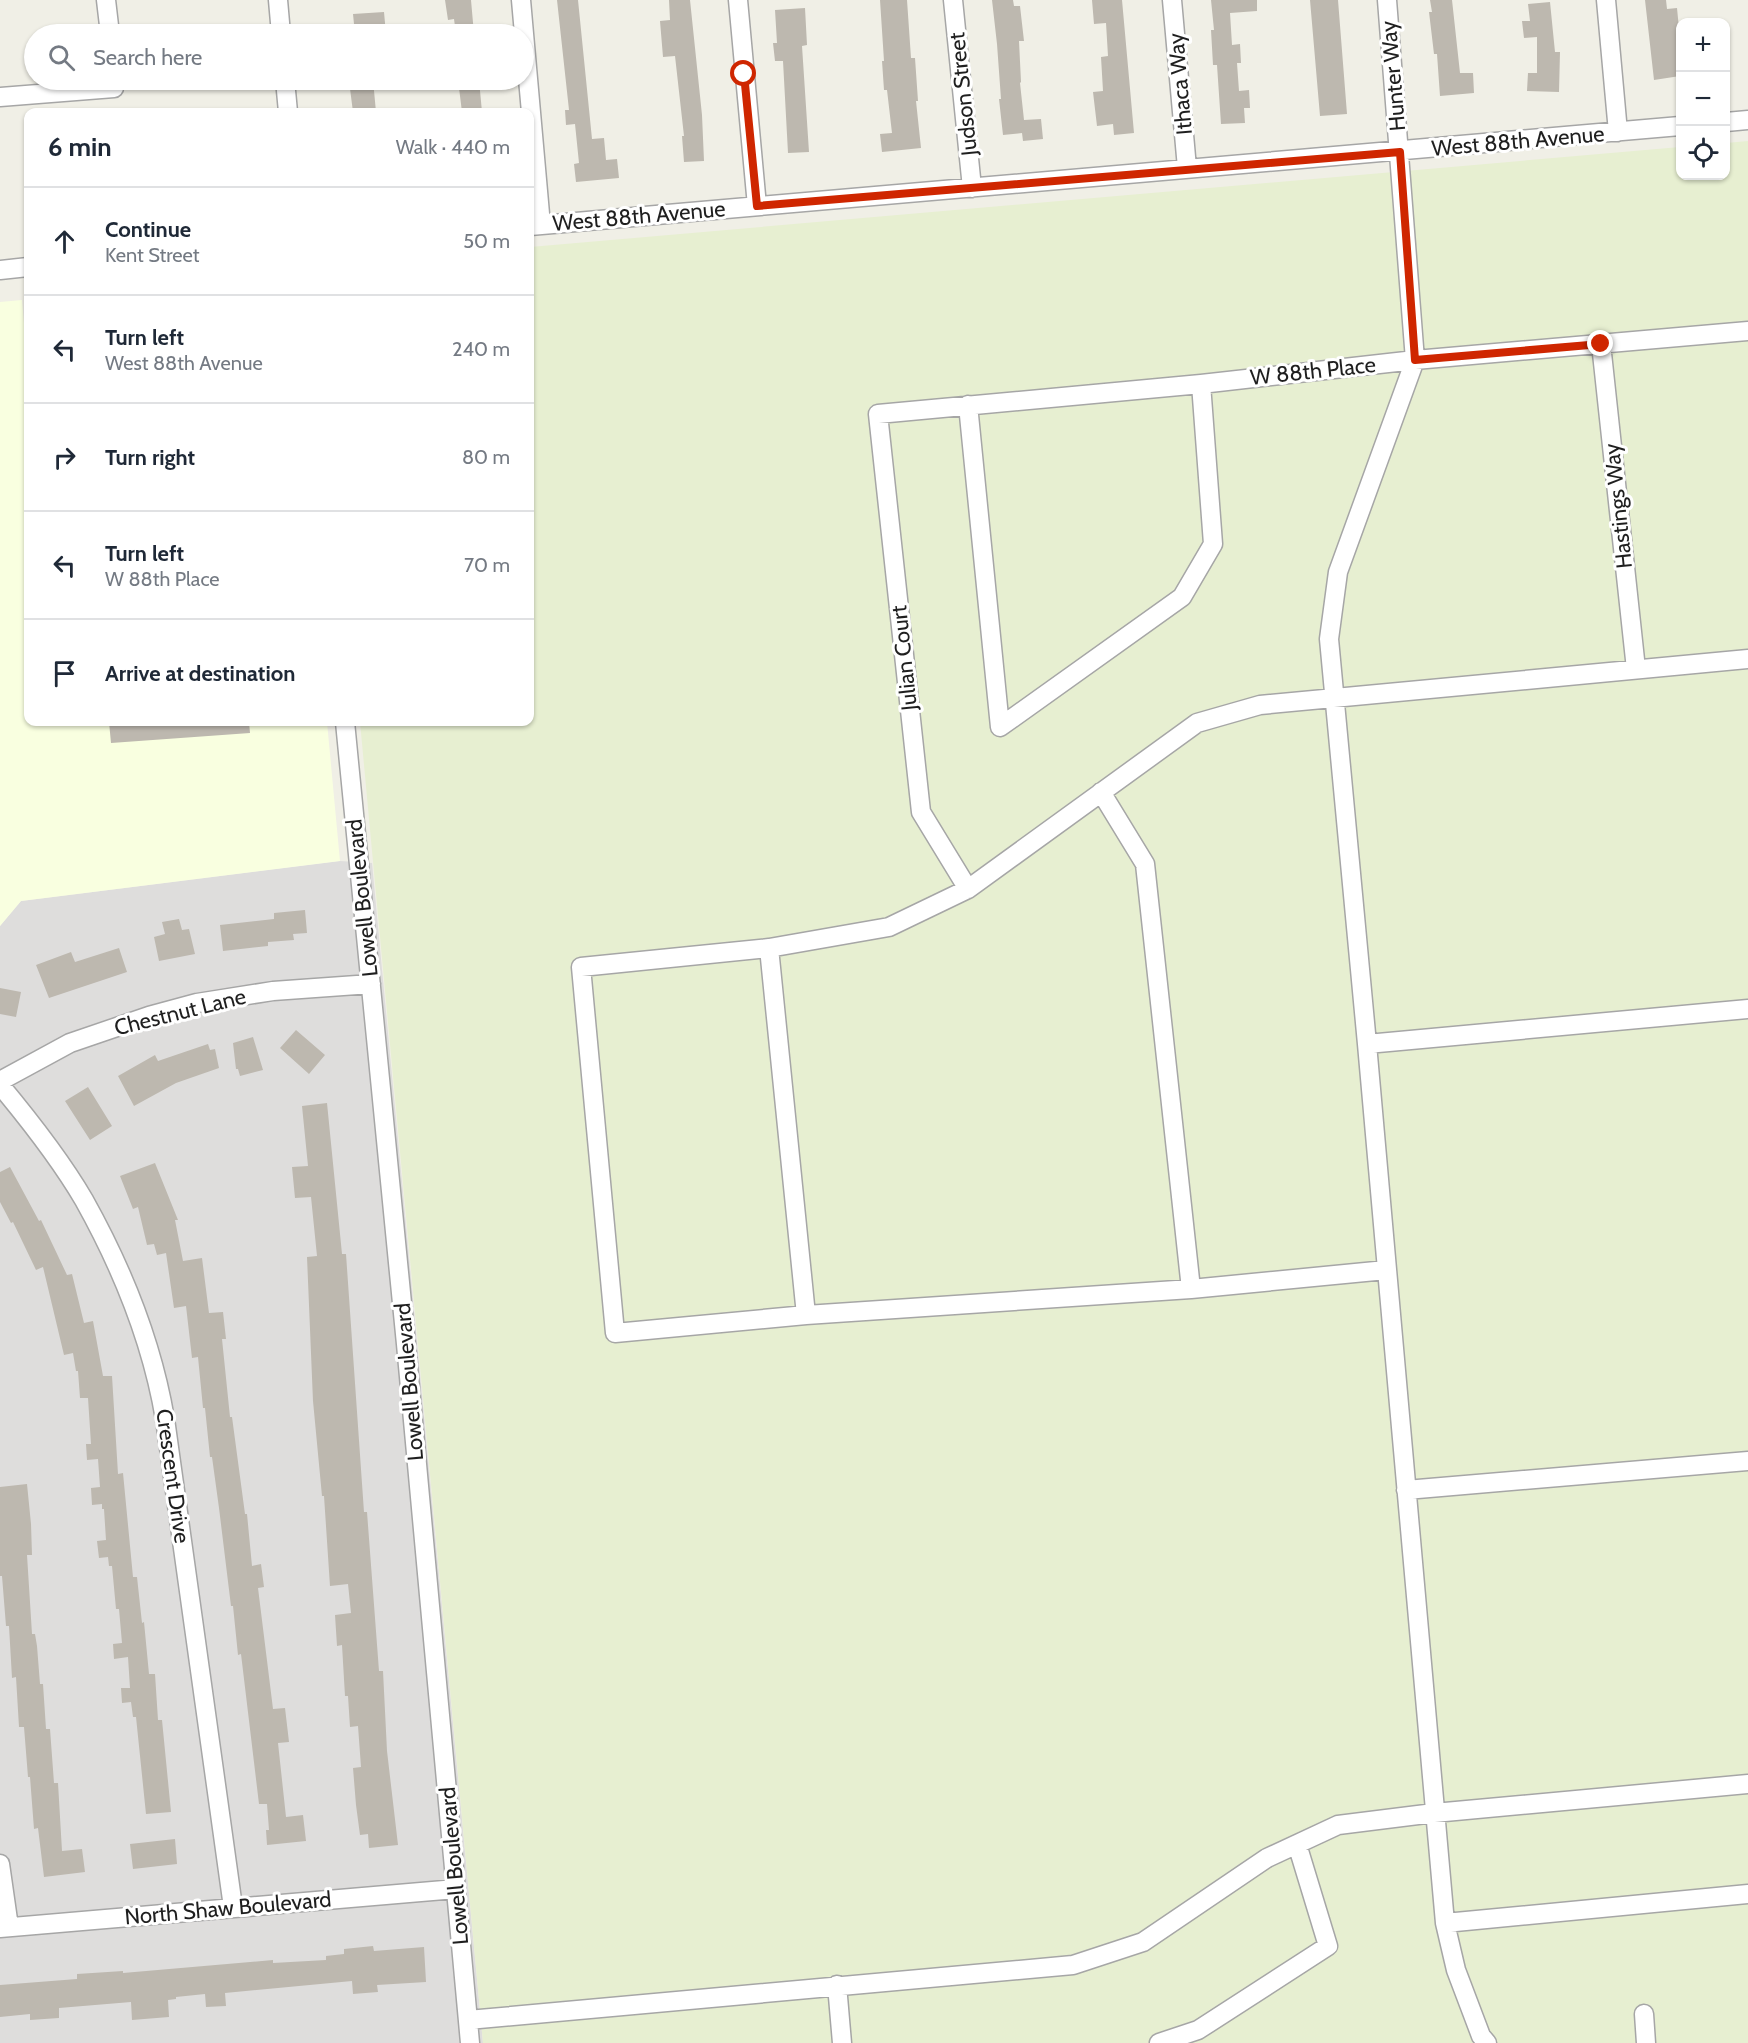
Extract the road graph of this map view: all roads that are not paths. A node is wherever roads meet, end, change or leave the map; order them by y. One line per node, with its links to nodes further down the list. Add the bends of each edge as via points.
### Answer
1 (106, 0): 9 (street)
2 (278, 0): 10 (street)
3 (521, 0): 11 (street)
4 (738, 0): 25 (street)
5 (953, 0): 24 (street, Judson Street)
6 (1172, 0): 23 (street, Ithaca Way)
7 (1387, 0): 22 (street, Hunter Way)
8 (1606, 0): 21 (street)
9 (109, 24)
10 (279, 24)
11 (522, 24)
12 (61, 90): 15 (street)
13 (286, 90): 16 (street)
14 (527, 90): 17 (street)
15 (0, 97)
16 (288, 108)
17 (528, 108)
18 (1748, 120): 19 (street)
19 (1730, 122)
20 (1676, 126): 21 (street, West 88th Avenue)
21 (1618, 132): 22 (street, West 88th Avenue)
22 (1400, 152): 23 (street, West 88th Avenue); 32 (street, Hunter Way)
23 (1187, 168): 24 (street, West 88th Avenue)
24 (972, 188): 25 (street, West 88th Avenue)
25 (757, 206): 27 (street, West 88th Avenue)
26 (534, 209): 27 (street)
27 (535, 225)
28 (24, 267): 29 (street)
29 (0, 270)
30 (1748, 331): 31 (street, W 88th Place)
31 (1601, 344): 32 (street, W 88th Place); 37 (street, Hastings Way)
32 (1415, 360): 33 (street, W 88th Place); 38 (street, via 1338,572 1329,639)
33 (1201, 384): 34 (street, W 88th Place); 34 (street, via 1213,544 1188,588 1182,597 1000,727)
34 (968, 405): 35 (street, W 88th Place)
35 (878, 414): 41 (street, Julian Court, via 921,812)
36 (1748, 658): 37 (street)
37 (1636, 669): 38 (street)
38 (1335, 697): 40 (street, via 1260,705 1197,723); 45 (street)
39 (345, 726): 43 (street, Lowell Boulevard)
40 (1101, 792): 41 (street); 48 (street, via 1146,864)
41 (968, 889): 42 (street, via 889,927)
42 (769, 948): 49 (street); 49 (street, via 581,967 615,1333)
43 (371, 984): 46 (street, Chestnut Lane, via 273,991 197,1003 70,1043); 56 (street, Lowell Boulevard)
44 (1748, 1009): 45 (street)
45 (1367, 1044): 47 (street)
46 (0, 1083): 58 (street, Crescent Drive, via 83,1198 116,1261 154,1367 165,1419)
47 (1386, 1270): 48 (street); 51 (street)
48 (1191, 1289): 49 (street)
49 (806, 1315)
50 (1748, 1461): 51 (street)
51 (1406, 1490): 53 (street)
52 (1748, 1784): 53 (street)
53 (1434, 1813): 54 (street, via 1338,1825); 59 (street)
54 (1297, 1844): 61 (street, via 1267,1858 1143,1942 1073,1965); 67 (street, via 1328,1946 1198,2030)
55 (0, 1864): 60 (street)
56 (456, 1889): 58 (street, North Shaw Boulevard); 63 (street, Lowell Boulevard)
57 (1748, 1894): 59 (street)
58 (233, 1907): 60 (street, North Shaw Boulevard)
59 (1445, 1923): 64 (street)
60 (4, 1928)
61 (837, 1985): 63 (street); 66 (street)
62 (1644, 2014): 68 (street)
63 (468, 2020): 65 (street, Lowell Boulevard)
64 (1480, 2041)
65 (470, 2043)
66 (842, 2043)
67 (1159, 2043)
68 (1646, 2043)

